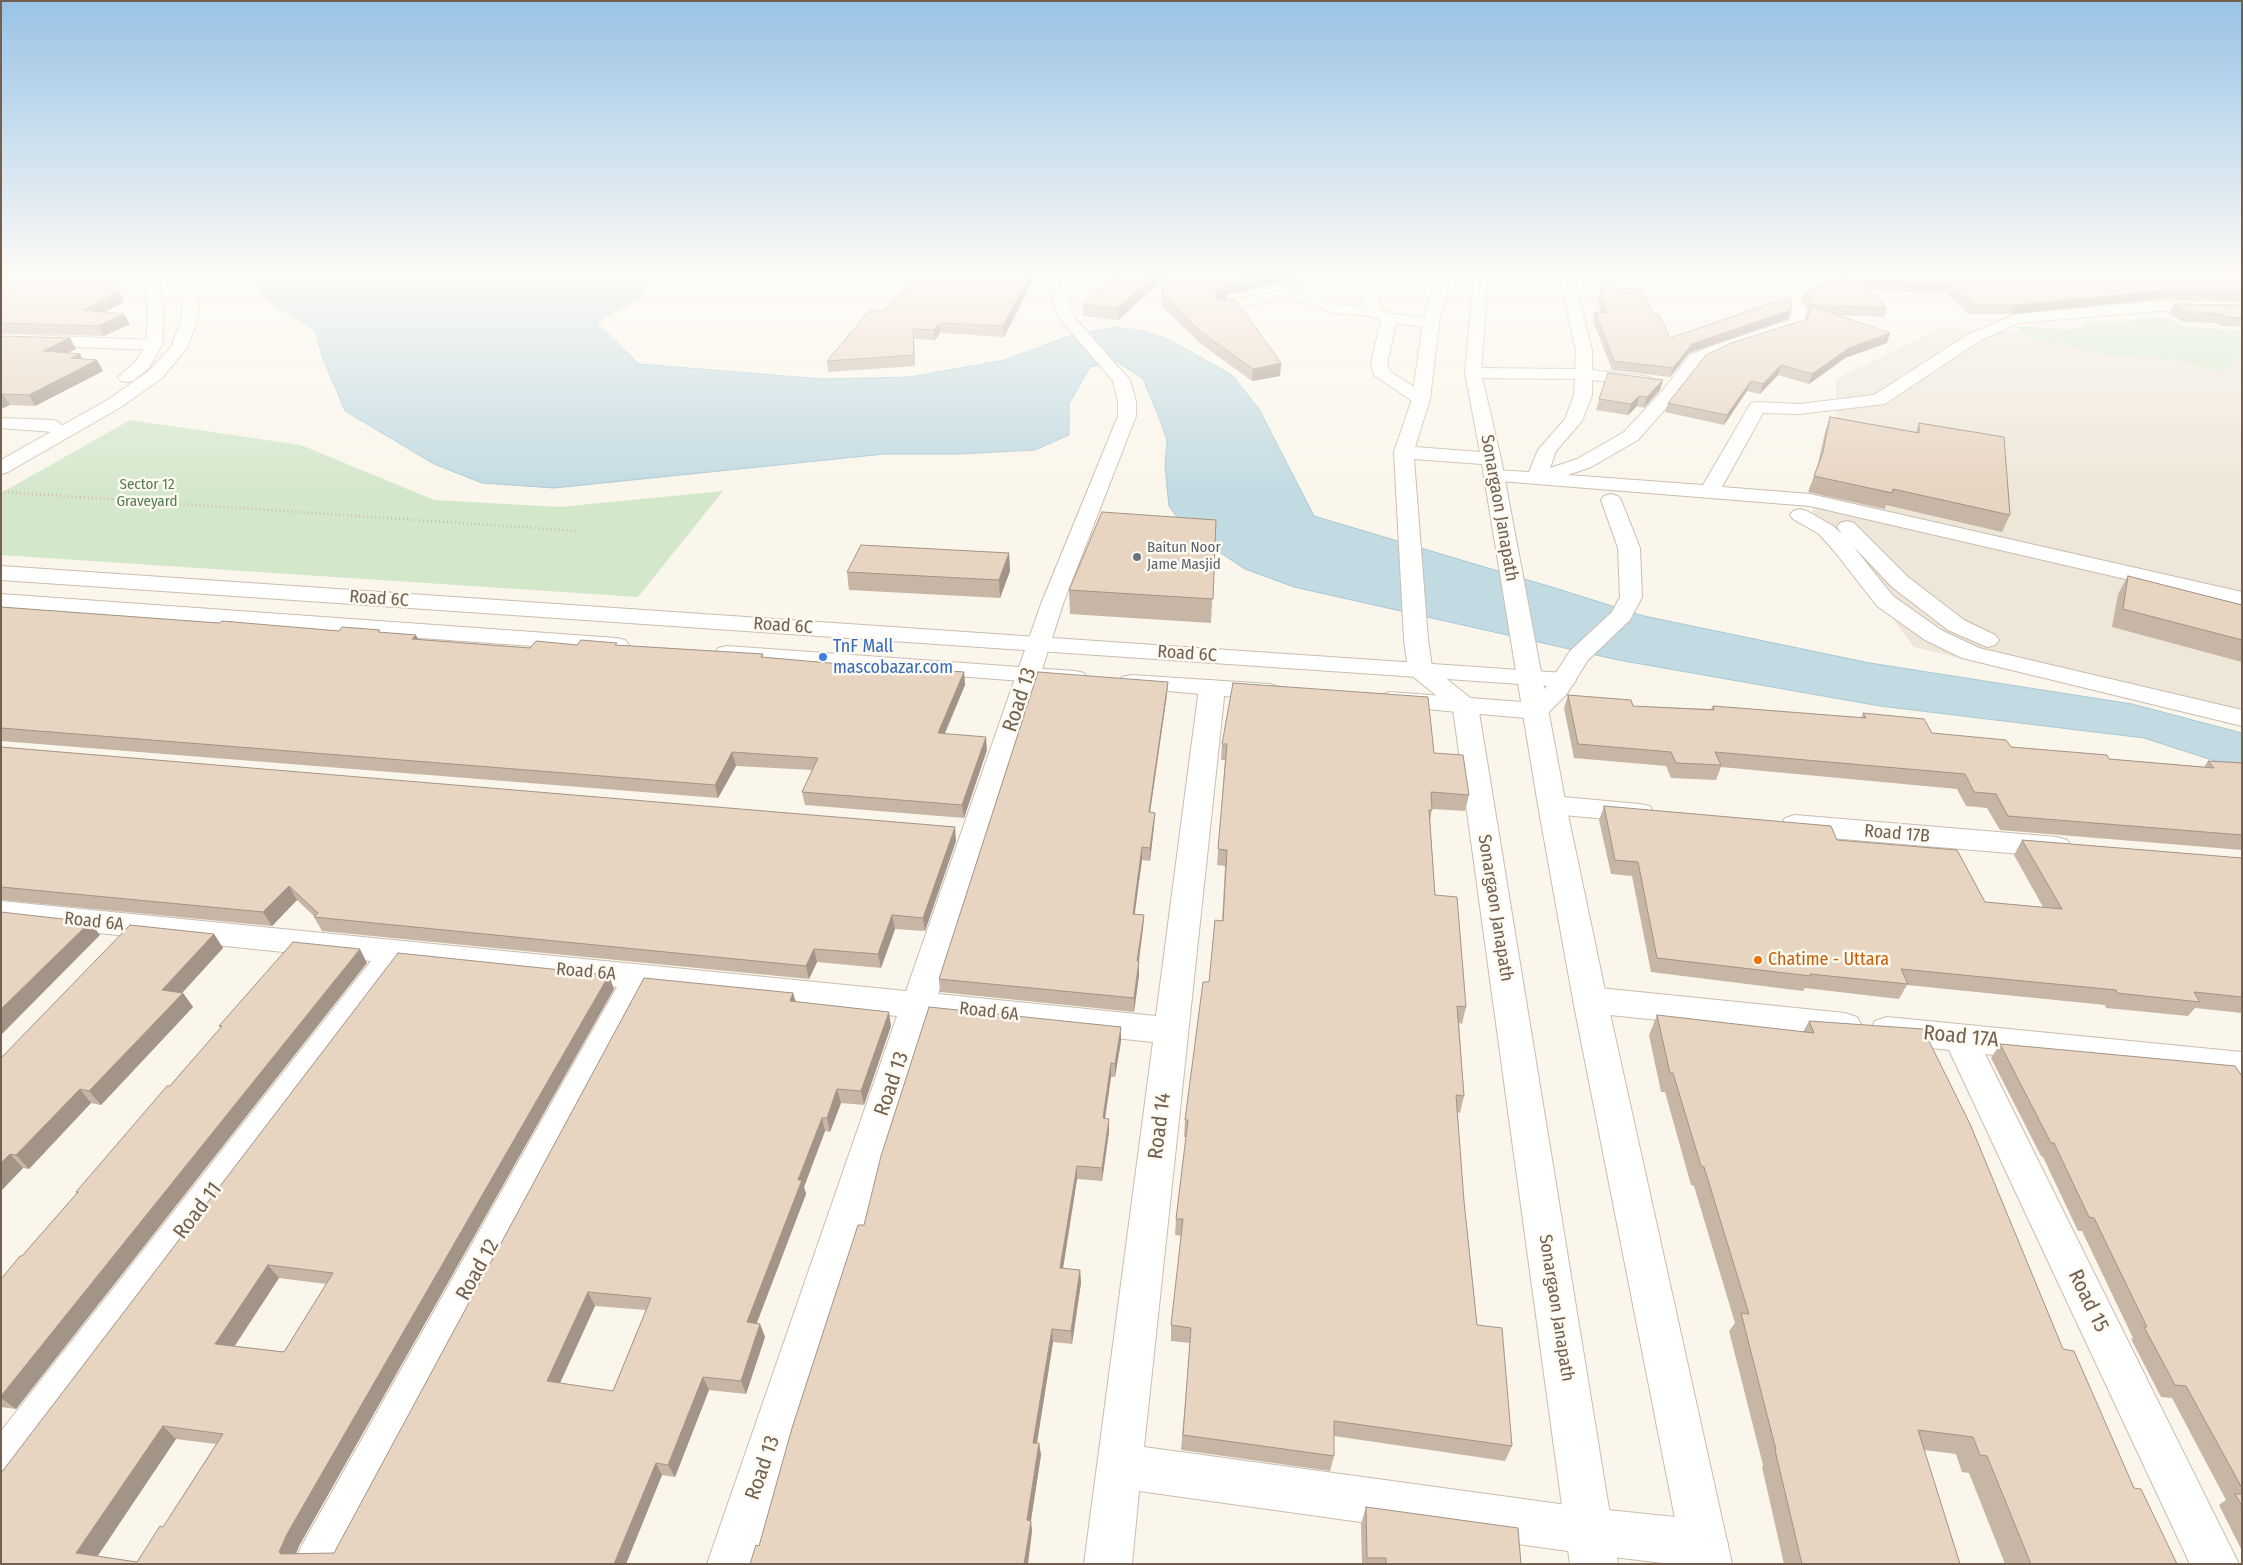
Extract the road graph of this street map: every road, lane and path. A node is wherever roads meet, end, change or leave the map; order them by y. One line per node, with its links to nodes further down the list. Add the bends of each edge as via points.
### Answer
1 (153, 347): 15 (street, via 143,364 110,390)
2 (179, 347): 18 (street, via 156,374 115,403)
3 (1092, 347): 35 (street, Road 13, via 1121,380 1127,416 1052,604)
4 (1380, 347): 13 (street, via 1379,364 1383,375)
5 (1428, 347): 13 (street)
6 (1475, 347): 10 (street, Sonargaon Janapath)
7 (1583, 347): 11 (street)
8 (1724, 347): 12 (street, via 1696,359)
9 (1959, 347): 22 (street, via 1879,400 1799,409 1757,407)
10 (1473, 373): 11 (street); 19 (street, Sonargaon Janapath)
11 (1585, 374): 12 (street); 20 (street, via 1583,396 1573,421 1547,450)
12 (1676, 385): 20 (street, via 1631,436 1584,463)
13 (1420, 399): 17 (street)
14 (1, 423): 15 (street)
15 (52, 426): 16 (street)
16 (1, 452)
17 (1404, 452): 19 (street); 36 (street)
18 (1, 468)
19 (1494, 476): 20 (street); 23 (street); 37 (street, Sonargaon Janapath)
20 (1536, 479): 22 (street)
21 (1, 492): 26 (path)
22 (1710, 492): 29 (street, via 1810,500)
23 (1611, 500): 24 (street); 38 (street, via 1629,548 1631,597 1622,615 1579,656)
24 (1800, 516): 25 (street); 45 (street, via 1826,530 1891,606 1933,635 1971,653)
25 (1844, 524): 32 (street); 42 (street, via 1907,588 1956,625 1983,639 2025,652)
26 (578, 531)
27 (1, 573): 28 (street, Road 6C)
28 (224, 588): 31 (street); 35 (street, Road 6C)
29 (2242, 599)
30 (1, 601): 31 (street, Road 6C)
31 (190, 615): 33 (street, Road 6C)
32 (2242, 617)
33 (644, 647)
34 (703, 652): 35 (street, Road 6C)
35 (1034, 659): 36 (street, Road 6C); 39 (street, Road 6C, via 1101,680); 56 (street, Road 13, via 961,830)
36 (1420, 670): 37 (street, Road 6C); 43 (street)
37 (1530, 678): 38 (street, Road 6C); 44 (street, Sonargaon Janapath)
38 (1564, 680): 44 (street)
39 (1212, 688): 40 (street, Road 6C); 57 (street, Road 14)
40 (1290, 693)
41 (1368, 699): 43 (street)
42 (2242, 701)
43 (1465, 706): 44 (street); 62 (street, Sonargaon Janapath)
44 (1536, 711): 46 (street, Sonargaon Janapath)
45 (2242, 718)
46 (1552, 806): 47 (street); 55 (street, Sonargaon Janapath)
47 (1670, 815)
48 (1769, 823): 49 (street, Road 17B)
49 (2084, 849)
50 (1, 912): 51 (street, Road 6A)
51 (132, 925): 52 (street); 53 (street, Road 6A)
52 (104, 954)
53 (396, 954): 54 (street, Road 6A); 61 (street, Road 11)
54 (639, 977): 56 (street, Road 6A); 64 (street, Road 12)
55 (1590, 1000): 58 (street, Road 17A); 63 (street, Sonargaon Janapath)
56 (918, 1005): 57 (street, Road 6A); 65 (street, Road 13)
57 (1172, 1030): 60 (street, Road 14)
58 (1960, 1038): 59 (street, Road 17A); 67 (street, Road 15)
59 (2242, 1066)
60 (1120, 1466): 62 (street); 66 (street, Road 14)
61 (1, 1468)
62 (1592, 1547): 63 (street)
63 (1706, 1554)
64 (318, 1564)
65 (731, 1564)
66 (1108, 1564)
67 (2216, 1564)

